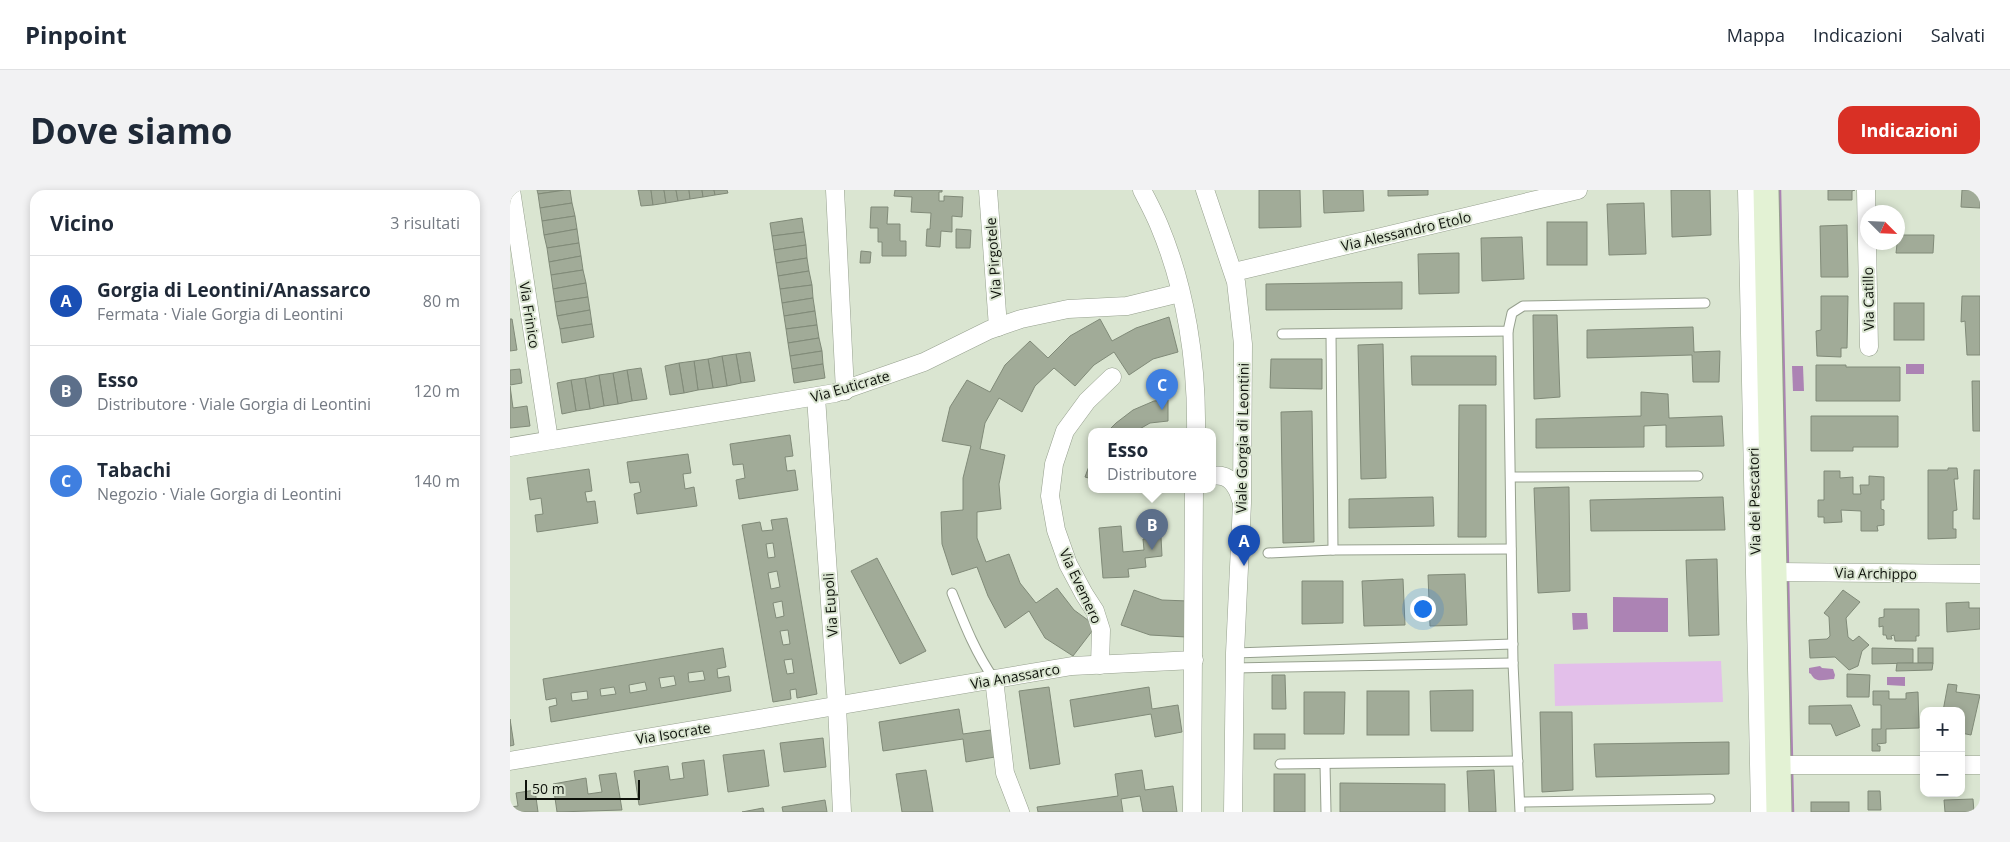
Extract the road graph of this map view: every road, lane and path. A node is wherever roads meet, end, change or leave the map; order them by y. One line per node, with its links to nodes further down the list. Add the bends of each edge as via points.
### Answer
1 (511, 190): 22 (street, Via Frinico)
2 (834, 190): 19 (street)
3 (988, 190): 13 (street, Via Pirgotele)
4 (1142, 190): 11 (street, via 1160,226)
5 (1205, 190): 10 (street, Viale Gorgia di Leontini)
6 (1578, 190): 10 (street, Via Alessandro Etolo)
7 (1747, 190): 66 (street, Via dei Pescatori)
8 (1766, 190): 34 (street, Via dei Pescatori)
9 (1866, 190): 17 (street, Via Catillo)
10 (1234, 272): 23 (street, Viale Gorgia di Leontini, via 1243,344)
11 (1180, 293): 13 (street, Via Euticrate, via 1127,306 1048,313); 21 (street, via 1194,373)
12 (1706, 303): 14 (lane, via 1523,306 1512,313)
13 (998, 327): 19 (street, Via Euticrate, via 924,362)
14 (1508, 331): 16 (lane); 28 (lane)
15 (1282, 334): 16 (lane)
16 (1331, 334): 32 (lane)
17 (1869, 347)
18 (1112, 378): 45 (street, Via Evemero, via 1087,400 1066,431 1054,464 1050,496 1056,530 1068,564 1095,611 1101,630)
19 (845, 391): 20 (street, Via Euticrate)
20 (816, 398): 22 (street, Via Euticrate); 49 (street, Via Eupoli)
21 (1196, 428)
22 (549, 440): 24 (street, Via Euticrate)
23 (1243, 442): 25 (street, via 1231,464); 30 (street, Viale Gorgia di Leontini)
24 (510, 447)
25 (1216, 466)
26 (1216, 476): 30 (street, via 1224,476 1234,483)
27 (1698, 476): 28 (lane)
28 (1512, 477): 31 (lane)
29 (1196, 493): 41 (street)
30 (1242, 502): 42 (street, Viale Gorgia di Leontini)
31 (1512, 549): 32 (lane); 37 (lane)
32 (1332, 550): 33 (lane)
33 (1268, 553)
34 (1782, 573): 35 (street, Via Archippo); 54 (street, Via dei Pescatori)
35 (1980, 574)
36 (952, 593): 48 (lane, via 968,636)
37 (1513, 644): 38 (lane); 43 (lane)
38 (1452, 646): 39 (lane); 44 (lane)
39 (1385, 648): 40 (lane); 46 (lane)
40 (1322, 650): 42 (lane); 47 (lane)
41 (1194, 660): 45 (street, Via Anassarco); 62 (street)
42 (1234, 660): 47 (lane); 63 (street, Viale Gorgia di Leontini)
43 (1513, 662): 44 (lane); 51 (lane)
44 (1453, 664): 46 (lane)
45 (1100, 665): 48 (street, Via Anassarco, via 1072,666)
46 (1386, 665): 47 (lane)
47 (1322, 666)
48 (994, 680): 49 (street, Via Anassarco); 61 (street, via 1005,773)
49 (837, 706): 50 (street, Via Isocrate); 60 (street, Via Eupoli)
50 (510, 760)
51 (1518, 761): 53 (lane); 59 (lane)
52 (1280, 764): 53 (lane)
53 (1325, 764): 64 (lane)
54 (1787, 765): 55 (street); 67 (street, Via dei Pescatori)
55 (1920, 765)
56 (1965, 765): 57 (street)
57 (1980, 765)
58 (1710, 799): 59 (lane)
59 (1520, 802): 65 (lane)
60 (842, 812)
61 (1020, 812)
62 (1192, 812)
63 (1233, 812)
64 (1326, 812)
65 (1520, 812)
66 (1760, 812)
67 (1778, 812)

